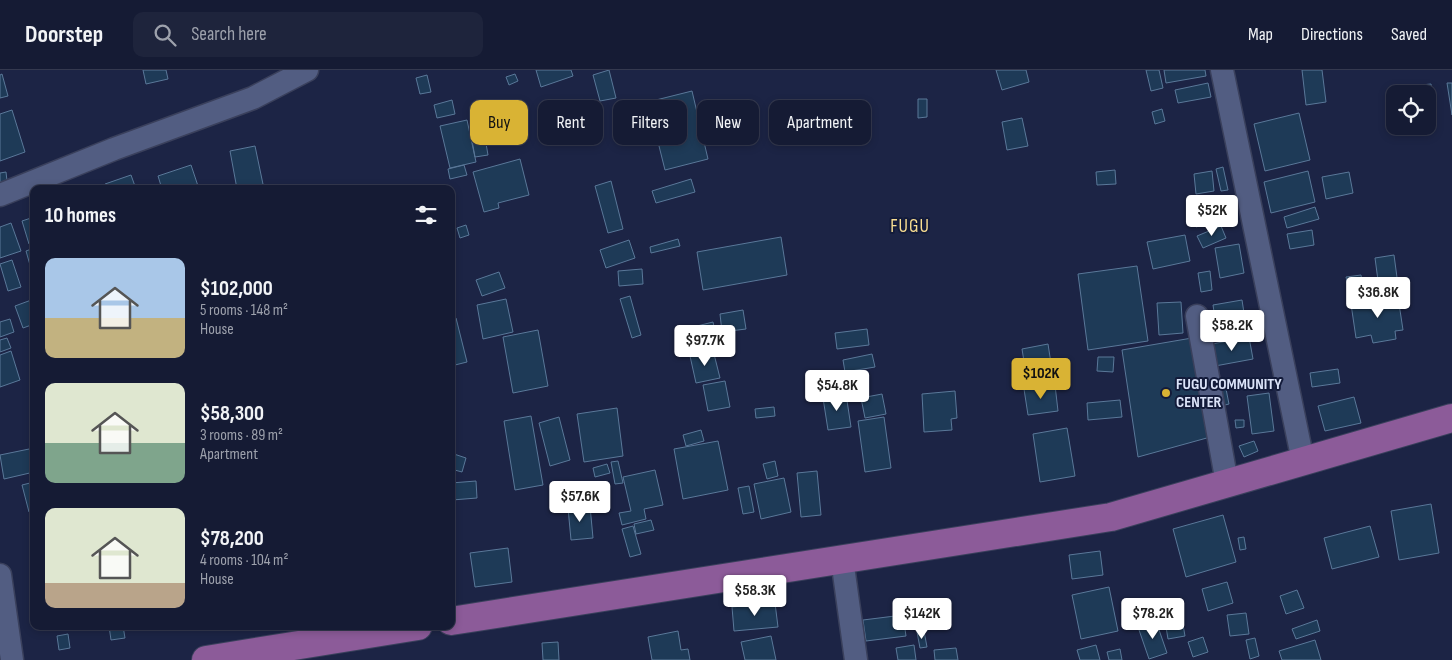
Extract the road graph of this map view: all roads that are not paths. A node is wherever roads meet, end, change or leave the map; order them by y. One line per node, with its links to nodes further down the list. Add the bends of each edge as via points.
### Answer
1 (308, 70): 3 (street, via 253,98)
2 (1222, 70): 6 (street)
3 (0, 195)
4 (1197, 316): 7 (street)
5 (1452, 418): 6 (main road)
6 (1303, 461): 7 (main road)
7 (1227, 483): 8 (main road, via 1111,516)
8 (842, 559): 10 (main road); 14 (street)
9 (0, 575): 12 (street)
10 (455, 620)
11 (393, 630): 13 (main road)
12 (12, 660)
13 (206, 660)
14 (856, 660)

